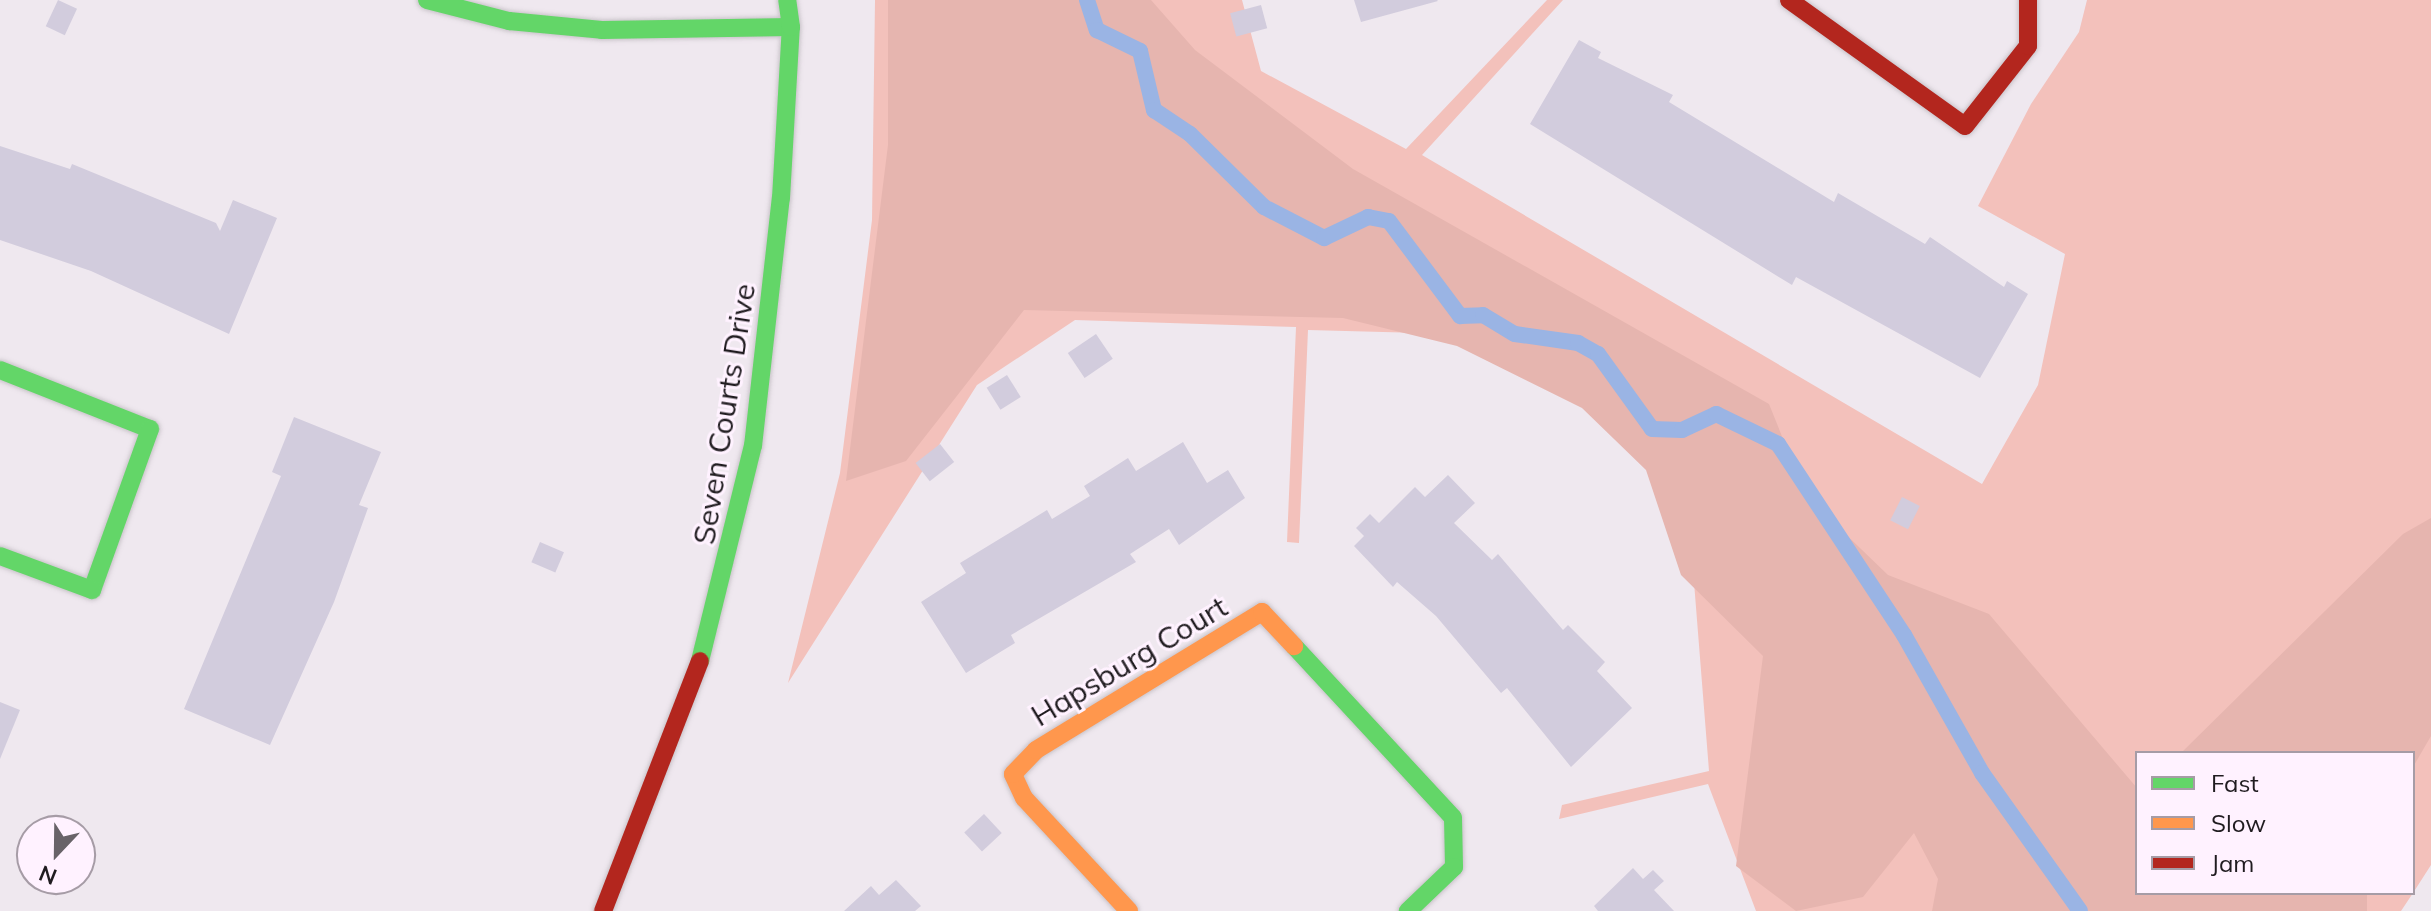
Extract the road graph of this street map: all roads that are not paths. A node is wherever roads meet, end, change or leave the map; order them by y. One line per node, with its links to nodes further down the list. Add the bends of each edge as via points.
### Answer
1 (427, 0): 5 (street, via 509,21 602,30)
2 (787, 0): 5 (street, Seven Courts Drive)
3 (1789, 0): 4 (street, via 1965,126 2028,46)
4 (2028, 0)
5 (791, 27): 8 (street, Seven Courts Drive, via 767,358 735,535 692,687)
6 (0, 370): 7 (street, via 150,429 92,590)
7 (0, 556)
8 (603, 911)
9 (1129, 911): 10 (street, Hapsburg Court, via 1024,798 1013,774 1036,750 1262,612 1453,818 1454,867)
10 (1408, 911)

